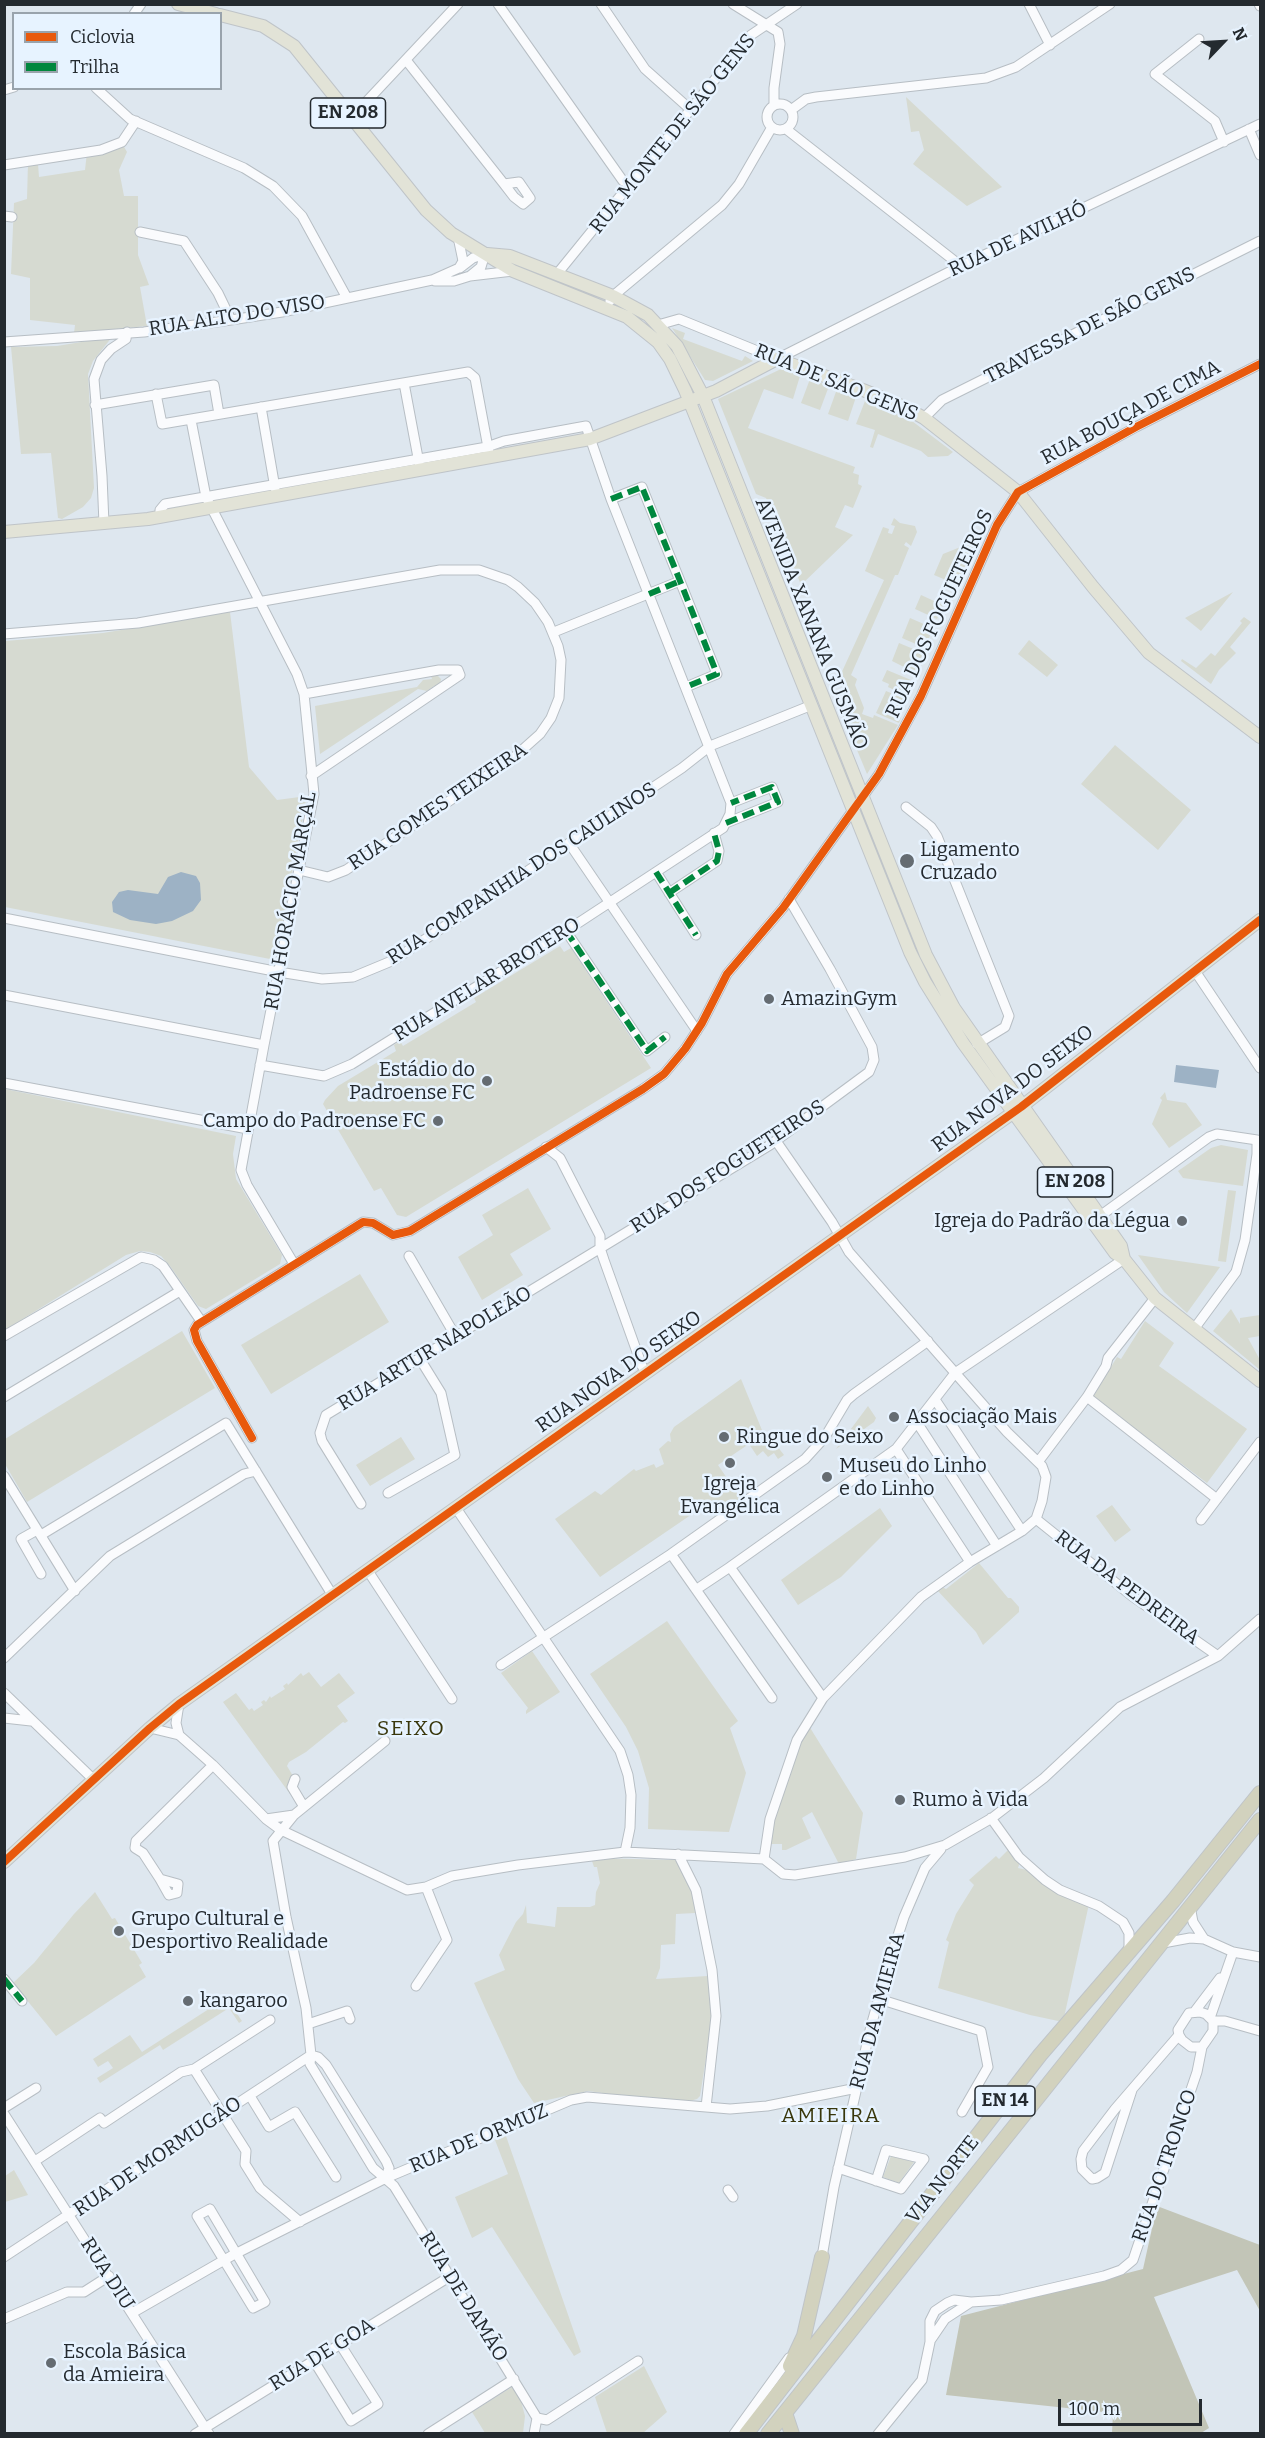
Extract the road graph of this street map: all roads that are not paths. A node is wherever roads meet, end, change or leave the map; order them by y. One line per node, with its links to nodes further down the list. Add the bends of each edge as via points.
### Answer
1 (178, 4): 9 (main road)
2 (458, 4): 14 (street)
3 (498, 4): 28 (street)
4 (600, 4): 17 (street, via 645,69)
5 (733, 4): 11 (street)
6 (797, 4): 11 (street, RUA MONTE DE SÃO GENS)
7 (1029, 4): 13 (street)
8 (1110, 4): 13 (street)
9 (208, 12)
10 (222, 16): 19 (main road, EN 208, via 263,26 287,40)
11 (769, 26): 16 (street, via 778,32 780,44); 17 (street, RUA MONTE DE SÃO GENS, via 751,35)
12 (1199, 39): 25 (street, via 1155,74 1215,121)
13 (1050, 45): 18 (street, via 1016,67 986,78 816,97)
14 (406, 60): 19 (street); 29 (street)
15 (98, 90): 20 (street)
16 (774, 105): 18 (street); 22 (street, via 767,115)
17 (691, 110): 37 (street, RUA MONTE DE SÃO GENS)
18 (791, 110): 23 (street, via 793,121)
19 (352, 117): 31 (main road, EN 208, via 426,210)
20 (136, 121): 27 (street, via 122,142 101,150); 40 (street, via 244,168 273,186 302,216)
21 (1260, 124): 24 (street, RUA DE AVILHÓ)
22 (772, 127): 23 (street); 41 (street, via 726,200)
23 (786, 129): 34 (street)
24 (1249, 129): 25 (street, RUA DE AVILHÓ); 26 (street)
25 (1224, 142): 34 (street, RUA DE AVILHÓ)
26 (1260, 155)
27 (4, 165)
28 (623, 181)
29 (504, 184)
30 (140, 232): 42 (street, via 184,241)
31 (458, 237): 33 (main road, EN 208); 35 (street, via 463,261)
32 (1260, 241): 55 (street, TRAVESSA DE SÃO GENS, via 942,400)
33 (485, 254): 35 (street, RUA ALTO DO VISO); 36 (main road, EN 208); 37 (main road, EN 208, via 510,256); 38 (street, via 481,267)
34 (961, 266): 46 (street, RUA DE AVILHÓ)
35 (459, 268): 39 (street, RUA ALTO DO VISO)
36 (513, 271): 38 (street, RUA ALTO DO VISO); 41 (main road, EN 208)
37 (557, 274): 41 (main road, EN 208)
38 (470, 276): 39 (street, RUA ALTO DO VISO, via 443,282)
39 (432, 280): 40 (street, RUA ALTO DO VISO)
40 (347, 298): 42 (street, RUA ALTO DO VISO)
41 (610, 302): 43 (main road, EN 208, via 627,317)
42 (231, 320): 44 (street, RUA ALTO DO VISO)
43 (653, 329): 46 (street, RUA DE SÃO GENS, via 679,319); 50 (main road, AVENIDA XANANA GUSMÃO / EN 208, via 677,346); 51 (main road, AVENIDA XANANA GUSMÃO / EN 208)
44 (127, 332): 45 (street); 52 (street, RUA ALTO DO VISO, via 126,339 101,360 94,379)
45 (4, 342)
46 (777, 359): 50 (main road); 55 (main road, RUA DE SÃO GENS, via 888,400)
47 (1260, 364): 61 (street, RUA BOUÇA DE CIMA)
48 (404, 383): 53 (street); 58 (street, via 472,374); 59 (street)
49 (156, 394): 52 (street); 54 (street, via 214,385); 56 (street, via 162,424)
50 (703, 396): 51 (main road); 77 (main road, AVENIDA XANANA GUSMÃO / EN 208)
51 (689, 402): 57 (main road); 73 (main road, AVENIDA XANANA GUSMÃO / EN 208)
52 (96, 405): 64 (street, RUA ALTO DO VISO)
53 (261, 407): 54 (street); 60 (street)
54 (219, 414): 56 (street)
55 (924, 418): 61 (main road, RUA DE SÃO GENS)
56 (191, 420): 63 (street, RUA HORÁCIO MARÇAL)
57 (590, 439): 58 (main road); 62 (street)
58 (488, 452): 59 (main road)
59 (419, 464): 60 (main road)
60 (275, 490): 63 (main road)
61 (1018, 492): 74 (main road, RUA DE SÃO GENS, via 1136,640); 77 (street, RUA DOS FOGUETEIROS, via 997,525 903,731)
62 (611, 499): 66 (street, via 642,487); 67 (street)
63 (209, 502): 64 (main road, via 154,518); 68 (street, RUA HORÁCIO MARÇAL)
64 (104, 524): 65 (main road)
65 (4, 532)
66 (680, 581): 67 (street); 71 (street, via 717,674)
67 (649, 594): 69 (street); 71 (street)
68 (260, 602): 69 (street, RUA GOMES TEIXEIRA, via 440,570 478,570 518,587 535,603); 70 (street, RUA GOMES TEIXEIRA, via 138,623); 72 (street, RUA HORÁCIO MARÇAL)
69 (554, 633): 84 (street, RUA GOMES TEIXEIRA, via 561,660 559,698 546,727 527,748 346,870 328,878)
70 (4, 634)
71 (686, 687): 75 (street)
72 (304, 694): 76 (street, RUA HORÁCIO MARÇAL); 76 (street, via 439,670 458,670 460,675)
73 (812, 705): 75 (street, RUA COMPANHIA DOS CAULINOS); 79 (main road, AVENIDA XANANA GUSMÃO / EN 208)
74 (1260, 737)
75 (710, 746): 78 (street); 83 (street, RUA COMPANHIA DOS CAULINOS)
76 (311, 776): 84 (street, RUA HORÁCIO MARÇAL, via 314,794)
77 (863, 796): 79 (street, RUA DOS FOGUETEIROS); 98 (main road, AVENIDA XANANA GUSMÃO / EN 208, via 926,955)
78 (731, 803): 81 (street); 81 (street, RUA AVELAR BROTERO, via 772,787 778,802)
79 (854, 807): 87 (street, RUA DOS FOGUETEIROS); 103 (main road, AVENIDA XANANA GUSMÃO / EN 208, via 925,982 963,1043)
80 (906, 807): 98 (street, via 937,836 1009,1016 1005,1027)
81 (726, 823): 82 (street, RUA AVELAR BROTERO)
82 (714, 833): 85 (street, RUA AVELAR BROTERO); 86 (street, via 717,861)
83 (569, 843): 88 (street); 94 (street, RUA COMPANHIA DOS CAULINOS, via 384,966 338,979)
84 (299, 870): 94 (street, RUA HORÁCIO MARÇAL)
85 (656, 872): 86 (street); 88 (street, RUA AVELAR BROTERO)
86 (669, 893): 92 (street)
87 (789, 899): 96 (street, via 727,974); 106 (street, RUA DOS FOGUETEIROS, via 872,1047 874,1060 869,1072)
88 (611, 902): 91 (street, RUA AVELAR BROTERO); 96 (street)
89 (4, 918): 94 (street, RUA COMPANHIA DOS CAULINOS)
90 (1260, 920): 93 (main road, RUA NOVA DO SEIXO)
91 (566, 931): 97 (street, via 647,1051); 100 (street, RUA AVELAR BROTERO, via 332,1074 315,1076)
92 (696, 935)
93 (1195, 971): 101 (street); 103 (main road, RUA NOVA DO SEIXO)
94 (279, 972): 99 (street, RUA HORÁCIO MARÇAL)
95 (4, 995): 99 (street)
96 (697, 1031): 105 (street, via 660,1077)
97 (666, 1037)
98 (977, 1044): 103 (main road, AVENIDA XANANA GUSMÃO / EN 208)
99 (264, 1045): 100 (street, RUA HORÁCIO MARÇAL)
100 (260, 1065): 104 (street, RUA HORÁCIO MARÇAL)
101 (1260, 1068)
102 (4, 1083): 104 (street)
103 (1017, 1110): 109 (main road, EN 208); 110 (main road, RUA NOVA DO SEIXO); 113 (main road, EN 208, via 1109,1246)
104 (248, 1129): 114 (street, RUA HORÁCIO MARÇAL, via 242,1175)
105 (570, 1133): 107 (street); 108 (street)
106 (776, 1141): 110 (street); 111 (street, RUA DOS FOGUETEIROS)
107 (546, 1148): 108 (street); 114 (street, via 408,1232 393,1235 373,1223 363,1222)
108 (560, 1158): 111 (street, via 600,1236)
109 (1100, 1216): 113 (main road, EN 208, via 1121,1246); 118 (street, via 1209,1137 1217,1134 1257,1140 1245,1240 1236,1272)
110 (840, 1236): 121 (street, via 849,1252); 123 (main road, RUA NOVA DO SEIXO)
111 (600, 1248): 120 (street, RUA ARTUR NAPOLEÃO); 123 (street)
112 (409, 1257): 120 (street)
113 (1124, 1259): 116 (main road, EN 208); 124 (street)
114 (294, 1264): 117 (street)
115 (180, 1291): 117 (street); 119 (street, via 163,1266 141,1257); 126 (street)
116 (1155, 1298): 118 (main road, EN 208); 127 (street, via 1108,1358)
117 (201, 1321): 130 (street, via 194,1330 196,1341)
118 (1194, 1329): 125 (main road, EN 208)
119 (4, 1336)
120 (456, 1337): 122 (street, RUA ARTUR NAPOLEÃO)
121 (928, 1341): 124 (street); 145 (street, via 847,1400 825,1437 805,1459)
122 (420, 1359): 136 (street, via 441,1393 455,1455); 138 (street, RUA ARTUR NAPOLEÃO, via 326,1415 320,1433 322,1441)
123 (647, 1373): 139 (main road, RUA NOVA DO SEIXO)
124 (955, 1373): 128 (street); 133 (street)
125 (1260, 1381)
126 (4, 1397)
127 (1087, 1397): 133 (street); 137 (street)
128 (936, 1401): 129 (street); 142 (street)
129 (918, 1424): 132 (street); 144 (street)
130 (252, 1438)
131 (1260, 1442): 137 (street)
132 (896, 1449): 146 (street); 147 (street)
133 (1038, 1462): 140 (street, via 1046,1477)
134 (256, 1471): 143 (street, via 226,1423); 151 (street, via 244,1473 110,1556); 152 (street)
135 (4, 1476): 143 (street)
136 (388, 1493)
137 (1217, 1499): 141 (street)
138 (361, 1504)
139 (456, 1508): 148 (main road, RUA NOVA DO SEIXO); 154 (street)
140 (1036, 1519): 142 (street); 155 (street, RUA DA PEDREIRA, via 1132,1596)
141 (1201, 1520)
142 (1022, 1531): 144 (street)
143 (39, 1533): 149 (street, via 21,1539); 151 (street)
144 (997, 1546): 146 (street)
145 (671, 1554): 150 (street); 154 (street)
146 (970, 1562): 160 (street, via 921,1597)
147 (730, 1568): 150 (street); 160 (street)
148 (368, 1571): 152 (main road, RUA NOVA DO SEIXO); 161 (street)
149 (41, 1574)
150 (697, 1589): 159 (street)
151 (75, 1591): 156 (street)
152 (333, 1596): 162 (main road, RUA NOVA DO SEIXO)
153 (1260, 1619): 155 (street)
154 (544, 1637): 157 (street); 180 (street, via 624,1761 631,1803)
155 (1218, 1656): 175 (street, via 1120,1707 1065,1760)
156 (4, 1658)
157 (501, 1665)
158 (6, 1695): 163 (street); 165 (street)
159 (772, 1698)
160 (823, 1698): 183 (street, via 797,1740 770,1819)
161 (452, 1699)
162 (179, 1704): 166 (main road, RUA NOVA DO SEIXO); 167 (street)
163 (4, 1707)
164 (4, 1718): 165 (street)
165 (32, 1721): 171 (street)
166 (150, 1728): 167 (street); 171 (main road, RUA NOVA DO SEIXO)
167 (179, 1735): 169 (street)
168 (385, 1741): 173 (street)
169 (213, 1765): 176 (street); 186 (street, via 136,1841 135,1848 143,1853)
170 (295, 1779): 173 (street, via 294,1791)
171 (94, 1780): 184 (main road, RUA NOVA DO SEIXO)
172 (1260, 1793): 191 (highway, VIA NORTE / EN 14)
173 (304, 1807): 174 (street)
174 (294, 1815): 176 (street); 178 (street)
175 (991, 1818): 179 (street); 191 (street, via 1019,1857 1045,1880 1100,1906 1123,1922 1129,1933)
176 (266, 1819): 178 (street)
177 (1260, 1820): 188 (highway, VIA NORTE / EN 14)
178 (281, 1830): 187 (street, via 400,1887); 203 (street, RUA DE DAMÃO, via 273,1843)
179 (945, 1845): 182 (street); 185 (street, RUA DA AMIEIRA)
180 (625, 1852): 181 (street); 187 (street, via 518,1864 452,1876)
181 (678, 1854): 183 (street); 213 (street, via 696,1890 712,1970 716,2016)
182 (911, 1856): 183 (street, via 795,1875 783,1874); 185 (street)
183 (764, 1859)
184 (4, 1862)
185 (925, 1868): 197 (street, RUA DA AMIEIRA, via 904,1917)
186 (160, 1879)
187 (426, 1887): 196 (street, via 447,1940)
188 (1190, 1905): 189 (street, via 1193,1922); 190 (highway, VIA NORTE / EN 14)
189 (1204, 1939): 190 (street); 192 (street)
190 (1160, 1944): 238 (highway, VIA NORTE / EN 14)
191 (1129, 1949): 239 (highway, VIA NORTE / EN 14, via 1040,2055)
192 (1233, 1952): 193 (street); 194 (street, RUA DO TRONCO)
193 (1260, 1957)
194 (1224, 1974): 199 (street, RUA DO TRONCO); 202 (street, RUA DO TRONCO)
195 (4, 1979): 198 (street)
196 (416, 1986)
197 (879, 1999): 210 (street, RUA DA AMIEIRA); 215 (street, via 981,2031 988,2067)
198 (22, 2001)
199 (1195, 2012): 202 (street); 205 (street, RUA DO TRONCO, via 1183,2021)
200 (350, 2019): 203 (street, via 348,2011)
201 (270, 2020): 208 (street)
202 (1212, 2020): 204 (street); 206 (street, RUA DO TRONCO, via 1213,2031)
203 (308, 2024): 207 (street, RUA DE DAMÃO)
204 (1260, 2031)
205 (1179, 2035): 206 (street, via 1191,2047); 211 (street, RUA DO TRONCO)
206 (1202, 2047): 249 (street, RUA DO TRONCO, via 1159,2188 1129,2265 1093,2278 1001,2300 971,2302 945,2319 930,2343 921,2380)
207 (311, 2055): 212 (street, RUA DE MORMUGÃO); 221 (street, RUA DE DAMÃO, via 313,2072 373,2168); 221 (street, RUA DE DAMÃO, via 326,2065 386,2161)
208 (194, 2069): 216 (street); 218 (street, via 181,2072 104,2123 100,2118)
209 (36, 2088): 214 (street)
210 (857, 2088): 213 (street, RUA DE ORMUZ, via 766,2106); 219 (street, RUA DA AMIEIRA)
211 (1132, 2090): 211 (street, RUA DO TRONCO, via 1083,2151 1082,2169 1092,2179 1105,2173)
212 (250, 2096): 216 (street, RUA DE MORMUGÃO); 220 (street, via 269,2127 295,2112)
213 (706, 2107): 221 (street, RUA DE ORMUZ, via 587,2097 571,2100)
214 (4, 2109)
215 (962, 2112)
216 (223, 2113): 223 (street, RUA DE MORMUGÃO); 224 (street, via 246,2151 245,2164 260,2188)
217 (4, 2114): 218 (street, RUA DIU)
218 (35, 2161): 223 (street, RUA DIU)
219 (838, 2168): 222 (street); 227 (street, RUA DA AMIEIRA)
220 (336, 2177)
221 (387, 2178): 224 (street, RUA DE ORMUZ); 230 (street, RUA DE DAMÃO)
222 (876, 2181): 222 (street, via 901,2188 924,2159 886,2150)
223 (70, 2216): 226 (street, RUA DE MORMUGÃO); 229 (street, RUA DIU)
224 (300, 2222): 225 (street, RUA DE ORMUZ)
225 (237, 2253): 228 (street, RUA DE ORMUZ); 228 (street, via 210,2209 197,2216); 228 (street, via 265,2302 253,2308)
226 (4, 2257)
227 (822, 2257): 233 (highway)
228 (224, 2261): 231 (street, RUA DE ORMUZ)
229 (109, 2276): 231 (street, RUA DIU); 232 (street, via 84,2292 67,2292)
230 (449, 2277): 234 (street, RUA DE GOA); 237 (street, RUA DE DAMÃO)
231 (132, 2313): 241 (street, RUA DIU)
232 (4, 2319)
233 (804, 2336): 239 (highway, via 795,2360); 245 (street)
234 (340, 2344): 235 (street, RUA DE GOA); 235 (street, via 378,2404 351,2421)
235 (314, 2361): 241 (street, RUA DE GOA)
236 (638, 2361): 240 (street, via 547,2420)
237 (514, 2379): 240 (street, RUA DE DAMÃO); 243 (street)
238 (784, 2413): 247 (highway, VIA NORTE / EN 14); 248 (highway)
239 (759, 2416): 246 (highway, VIA NORTE / EN 14)
240 (537, 2418): 244 (street)
241 (208, 2430): 242 (street, RUA DE GOA)
242 (195, 2433)
243 (428, 2433)
244 (534, 2433)
245 (734, 2433)
246 (746, 2433)
247 (768, 2433)
248 (792, 2433)
249 (878, 2433)

